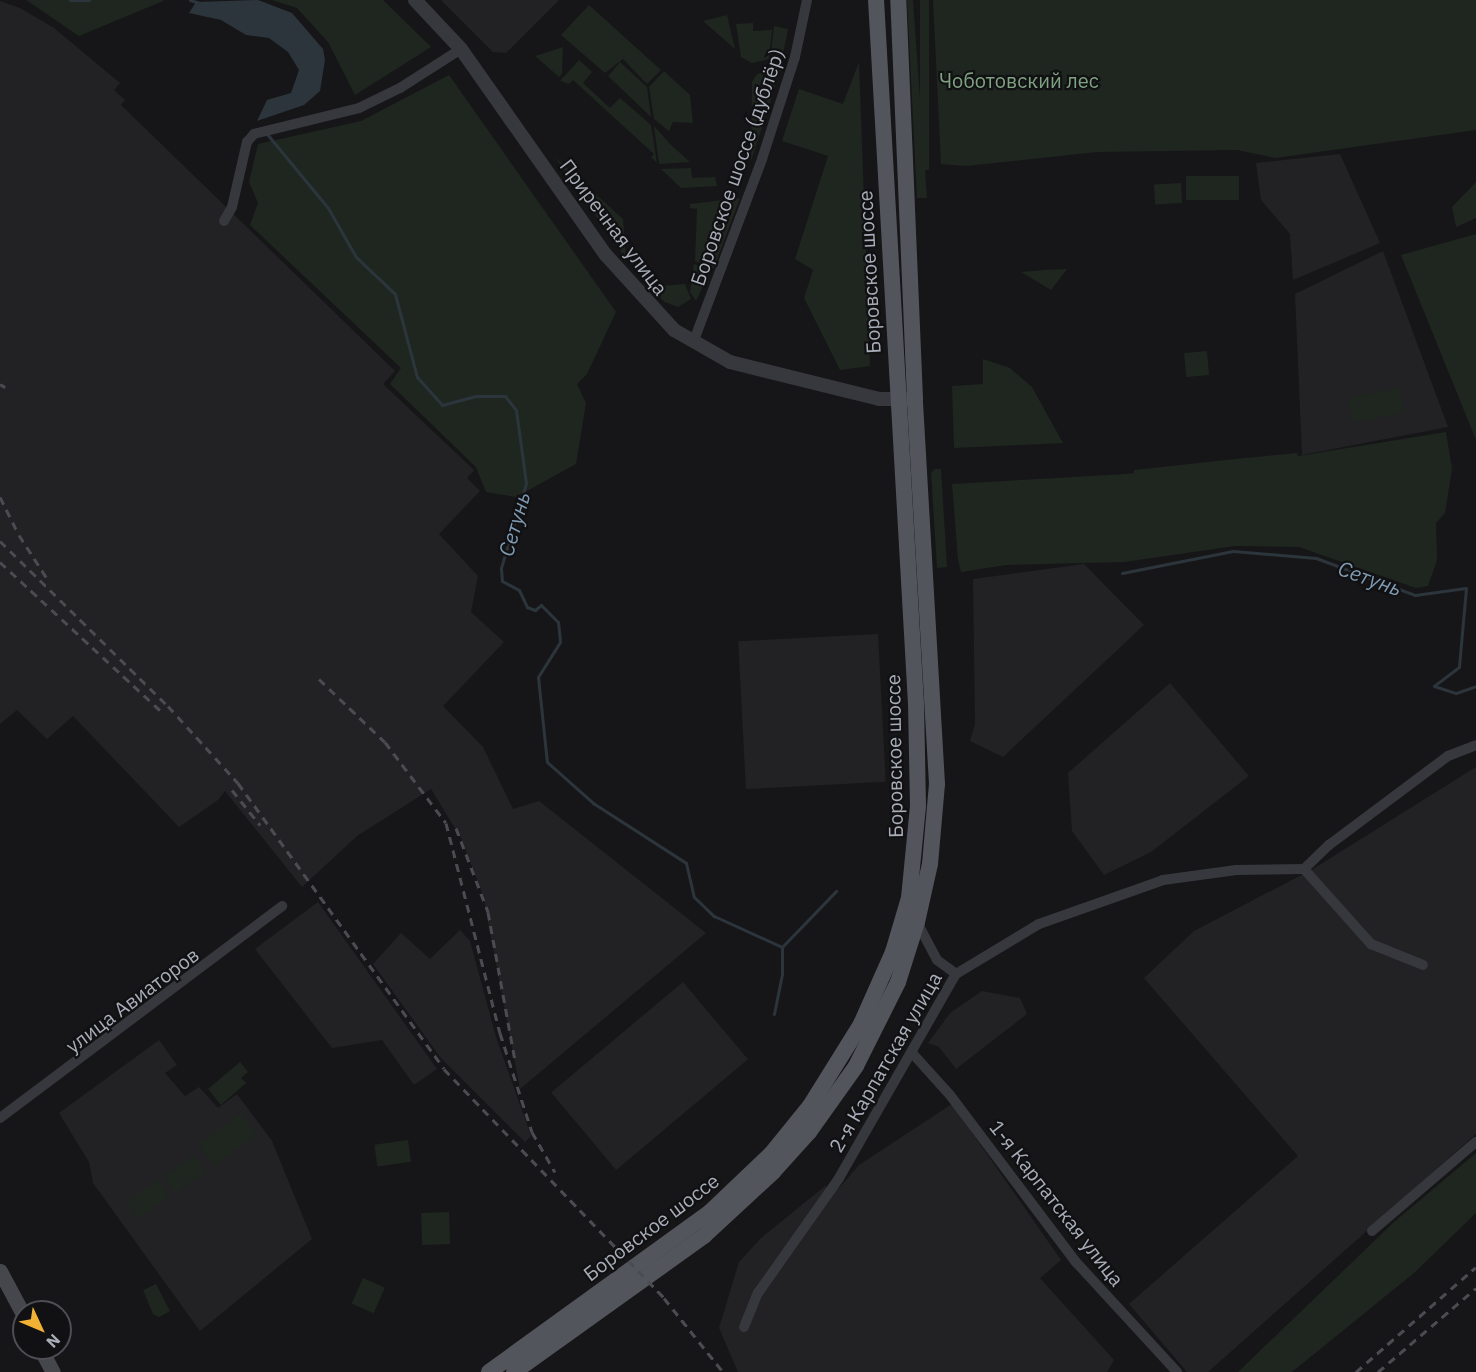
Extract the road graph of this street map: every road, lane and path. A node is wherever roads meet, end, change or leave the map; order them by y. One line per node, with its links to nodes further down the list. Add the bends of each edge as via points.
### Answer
1 (415, 0): 5 (street, Приречная улица)
2 (807, 0): 7 (street, Боровское шоссе (дублёр), via 795,57 766,148)
3 (876, 0): 8 (main road, Боровское шоссе)
4 (898, 0): 9 (main road, Боровское шоссе)
5 (461, 50): 6 (street, via 358,108 254,134 247,142 232,207); 7 (street, Приречная улица, via 606,255 650,308)
6 (224, 221)
7 (693, 343): 8 (street, Приречная улица, via 730,362 879,399)
8 (897, 399): 9 (street, Приречная улица); 23 (main road, Боровское шоссе, via 916,704 918,806 909,898 878,987 836,1067 791,1130 748,1177 710,1212)
9 (915, 399): 13 (main road, Боровское шоссе, via 937,784 930,864)
10 (1476, 745): 11 (street, via 1448,756 1329,845)
11 (1304, 869): 14 (street, via 1371,944); 15 (street, 2-я Карпатская улица, via 1236,870 1163,880 1038,924)
12 (282, 906): 17 (street, улица Авиаторов)
13 (917, 922): 15 (street, via 937,960); 24 (main road, Боровское шоссе, via 898,982 856,1066 781,1164 704,1236)
14 (1423, 965)
15 (956, 974): 16 (street, 2-я Карпатская улица)
16 (913, 1054): 22 (street, 2-я Карпатская улица, via 838,1178 758,1293); 25 (street, 1-я Карпатская улица, via 950,1095 1075,1261)
17 (0, 1118)
18 (1476, 1142): 19 (street)
19 (1372, 1232)
20 (0, 1272): 21 (main road)
21 (15, 1300)
22 (744, 1327)
23 (489, 1372)
24 (514, 1372)
25 (1177, 1372)

